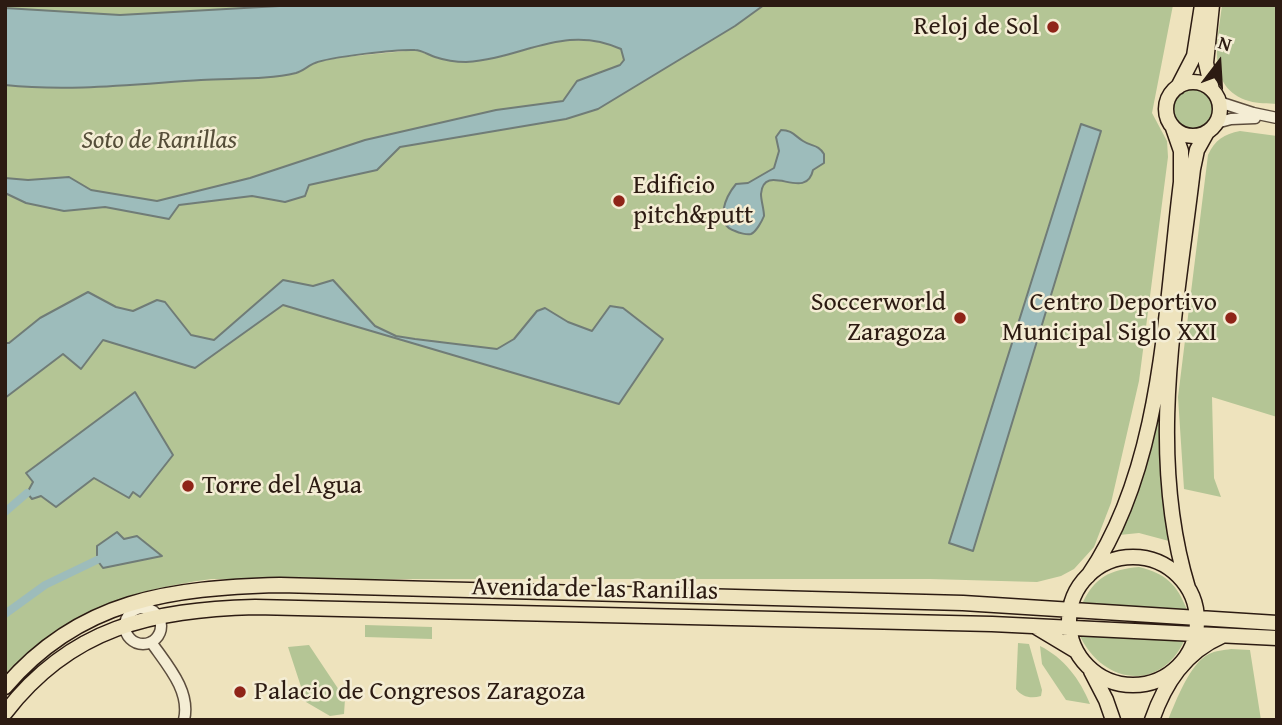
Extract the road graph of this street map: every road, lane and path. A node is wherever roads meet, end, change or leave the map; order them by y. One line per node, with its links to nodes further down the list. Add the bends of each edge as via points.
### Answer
1 (1202, 5): 3 (main road, via 1194,57)
2 (1212, 5): 4 (main road, via 1206,63)
3 (1178, 87): 4 (main road, via 1199,83); 6 (main road, via 1166,106)
4 (1215, 96): 5 (street); 7 (main road, via 1219,116)
5 (1275, 117): 7 (street, via 1239,118)
6 (1173, 128): 7 (main road, via 1185,135 1200,135); 8 (main road, via 1181,151 1181,182 1153,407 1131,486 1109,541)
7 (1211, 128): 9 (main road, via 1197,150 1193,169 1167,394 1170,491 1177,545)
8 (1084, 581): 9 (main road, Avenida de las Ranillas, via 1111,561 1139,557 1165,566); 10 (main road, Avenida de las Ranillas); 12 (main road)
9 (1190, 592): 13 (main road); 14 (main road, Avenida de las Ranillas)
10 (1039, 607): 11 (main road, Avenida de las Ranillas, via 280,585 186,590); 12 (main road, Avenida de las Ranillas)
11 (146, 608): 16 (main road, Avenida de las Ranillas); 17 (main road, Avenida de las Ranillas); 22 (street, via 160,630); 26 (main road, Avenida de las Ranillas, via 100,614 54,641)
12 (1070, 610): 13 (main road, Avenida de las Ranillas); 18 (main road)
13 (1197, 617): 14 (main road, Avenida de las Ranillas); 19 (main road)
14 (1222, 619): 15 (main road, Avenida de las Ranillas)
15 (1277, 622)
16 (124, 625): 22 (street, via 135,642); 27 (main road, Avenida de las Ranillas, via 48,667)
17 (1032, 625): 18 (main road, Avenida de las Ranillas); 23 (main road, Avenida de las Ranillas)
18 (1070, 626): 19 (main road, Avenida de las Ranillas); 23 (main road)
19 (1196, 634): 20 (main road, Avenida de las Ranillas); 24 (main road)
20 (1223, 635): 21 (main road, Avenida de las Ranillas); 24 (main road)
21 (1277, 638)
22 (151, 642): 28 (street, via 184,694)
23 (1076, 651): 25 (main road)
24 (1182, 663): 25 (main road, via 1160,679 1133,685 1106,679); 30 (main road)
25 (1089, 667): 29 (main road)
26 (5, 687)
27 (5, 713)
28 (184, 720)
29 (1112, 720)
30 (1152, 720)

